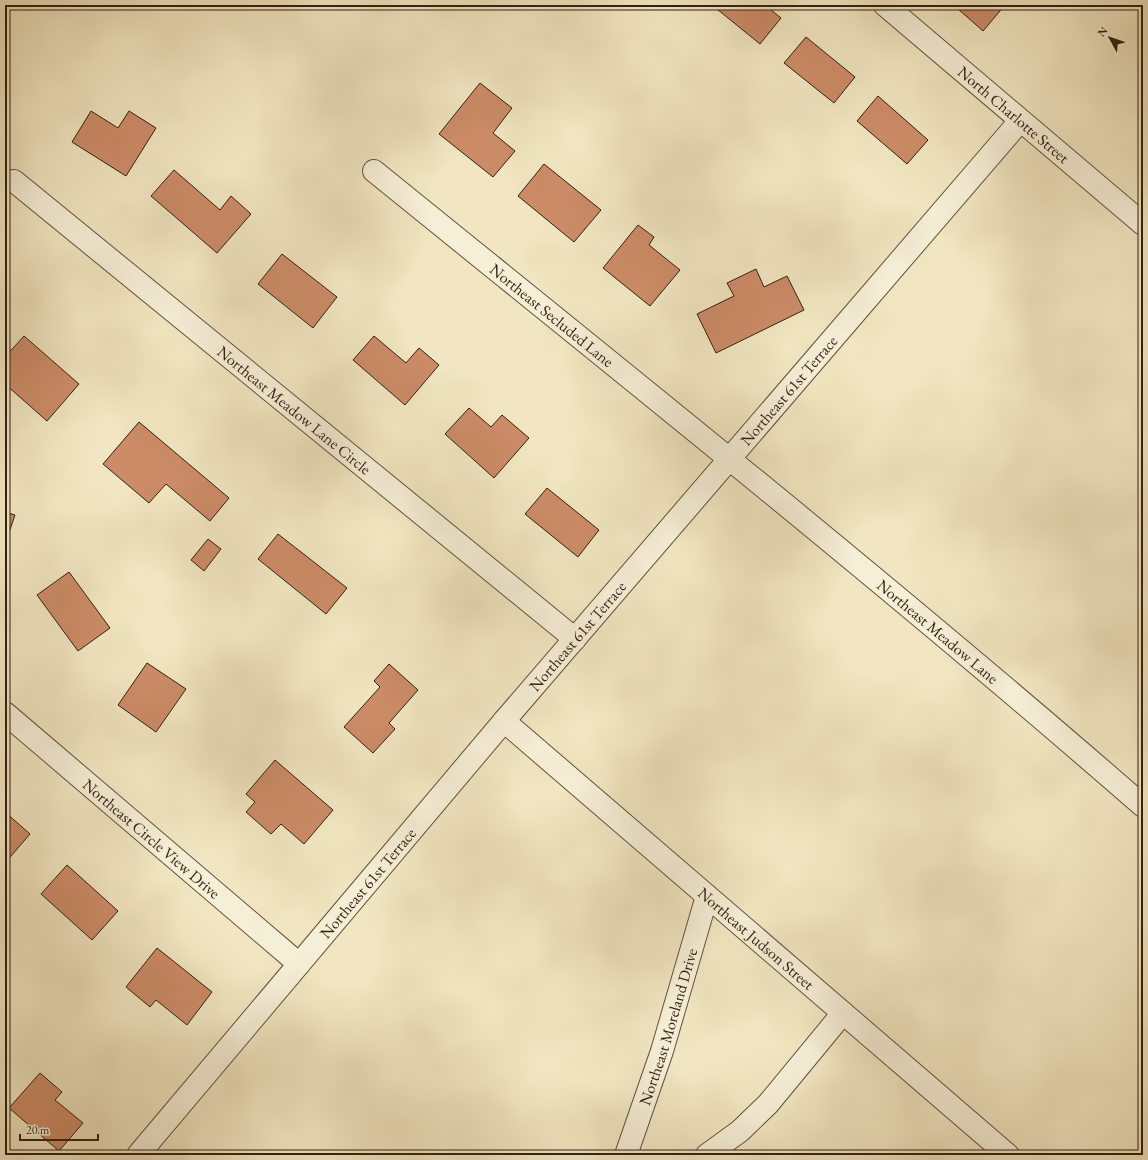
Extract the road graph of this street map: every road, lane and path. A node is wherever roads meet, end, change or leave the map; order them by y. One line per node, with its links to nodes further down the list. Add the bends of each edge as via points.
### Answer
1 (885, 5): 2 (street, North Charlotte Street)
2 (1020, 120): 5 (street, North Charlotte Street); 6 (street, Northeast 61st Terrace)
3 (374, 171): 6 (street, Northeast Secluded Lane)
4 (14, 181): 7 (street, Northeast Meadow Lane Circle)
5 (1143, 224)
6 (729, 460): 7 (street, Northeast 61st Terrace); 10 (street, Northeast Meadow Lane, via 1058,732)
7 (575, 639): 9 (street, Northeast 61st Terrace)
8 (5, 713): 12 (street, Northeast Circle View Drive)
9 (504, 722): 11 (street, Northeast Judson Street); 12 (street, Northeast 61st Terrace)
10 (1143, 806)
11 (707, 896): 13 (street, Northeast Judson Street); 15 (street, Northeast Moreland Drive, via 662,1051)
12 (299, 964): 14 (street, Northeast 61st Terrace)
13 (843, 1013): 16 (street, via 768,1104 740,1131); 17 (street, Northeast Judson Street)
14 (138, 1155)
15 (626, 1155)
16 (707, 1155)
17 (1008, 1155)

